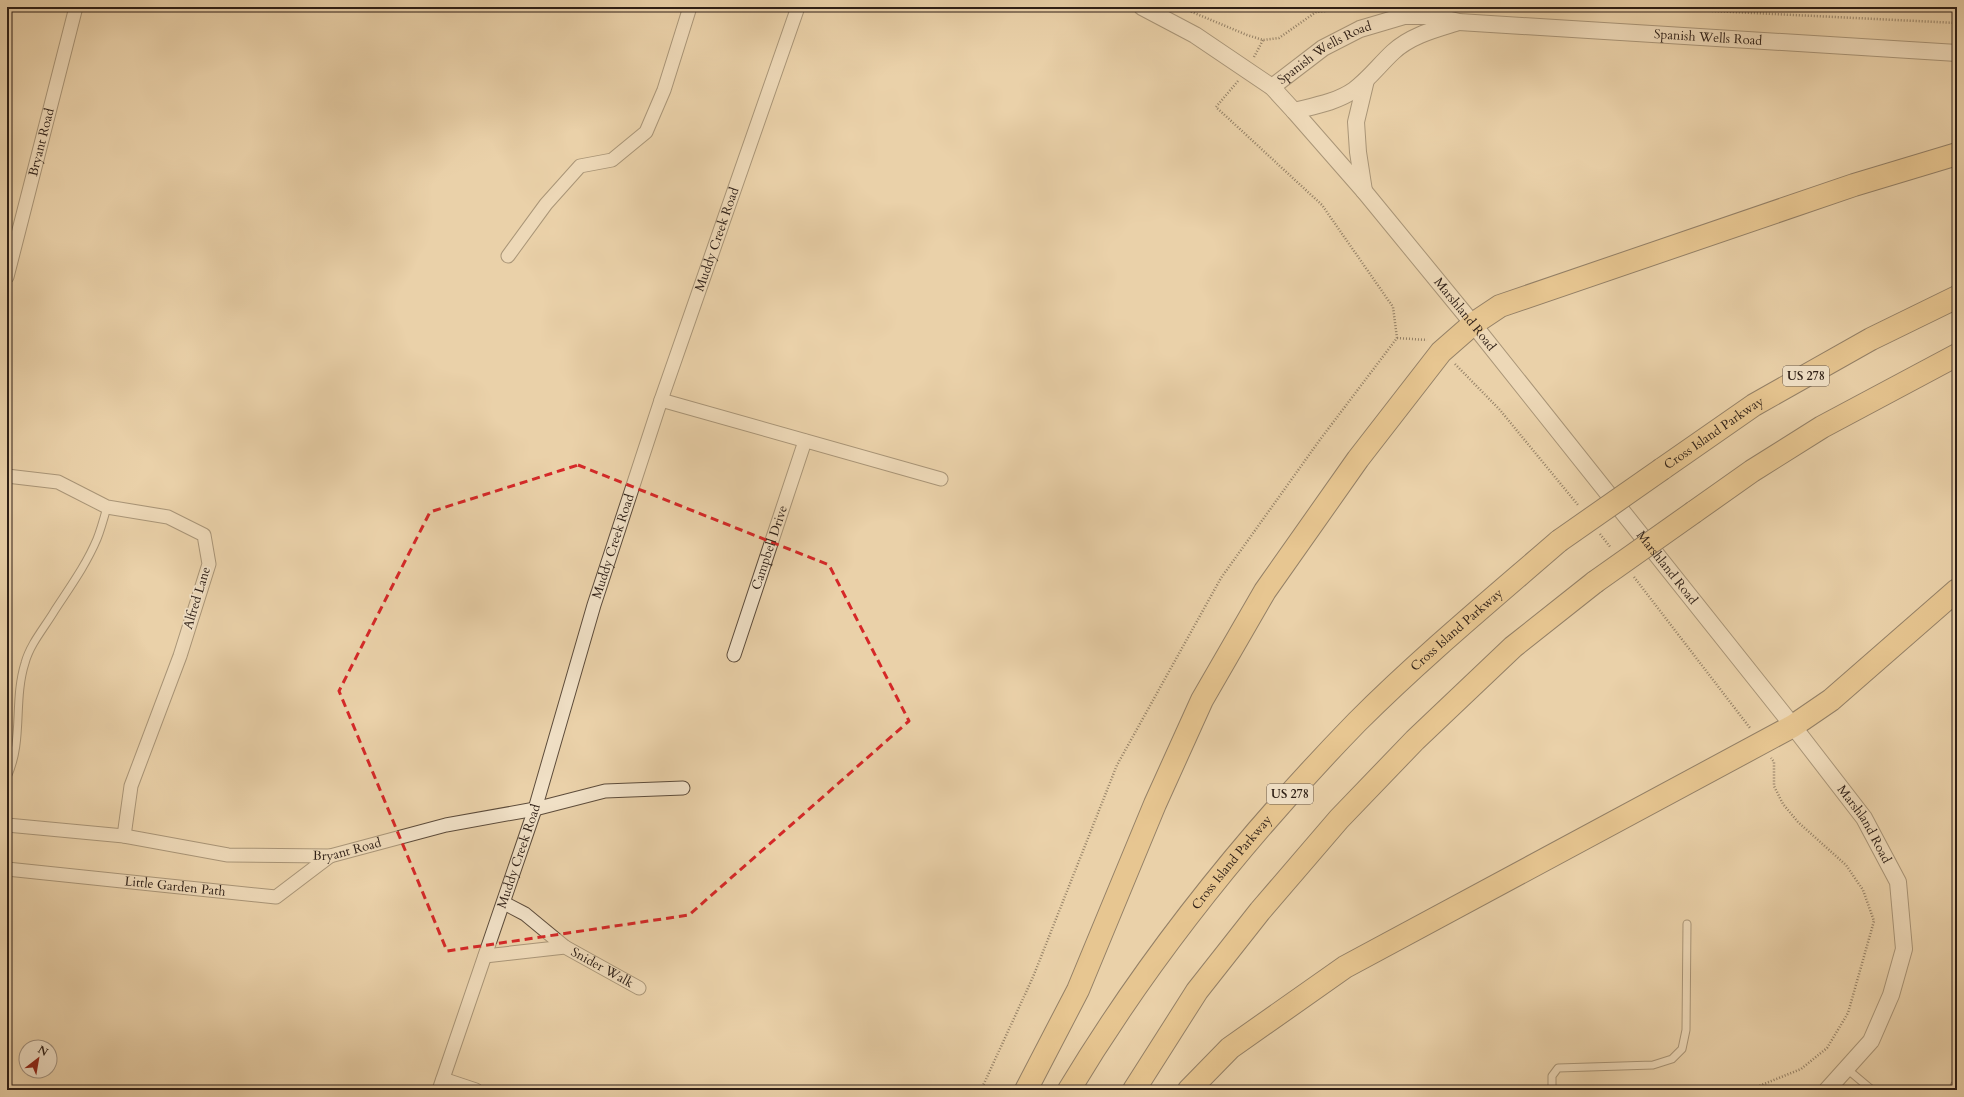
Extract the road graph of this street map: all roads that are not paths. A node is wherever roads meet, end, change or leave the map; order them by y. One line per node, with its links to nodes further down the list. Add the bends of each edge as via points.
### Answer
1 (76, 7): 13 (street, Bryant Road)
2 (690, 7): 12 (street, via 664,90 646,132 612,160 580,166 546,204)
3 (798, 7): 17 (street, Muddy Creek Road)
4 (1142, 7): 8 (street, Spanish Wells Road, via 1195,35)
5 (1459, 22): 6 (street, Spanish Wells Road); 7 (street, Spanish Wells Road, via 1408,41 1394,51); 8 (street, Spanish Wells Road, via 1434,16 1404,16 1360,29 1323,48)
6 (1957, 53)
7 (1366, 80): 9 (street, Spanish Wells Road, via 1353,91 1335,100); 11 (street, Spanish Wells Road, via 1360,96 1356,122)
8 (1272, 87): 9 (street, Marshland Road)
9 (1294, 111): 11 (street, Marshland Road)
10 (1957, 154): 15 (highway, via 1854,185 1500,306)
11 (1364, 191): 15 (street, Marshland Road)
12 (508, 256)
13 (7, 277)
14 (1957, 297): 42 (highway, Cross Island Parkway / US 278, bridge, via 1871,338 1754,405 1559,541 1437,647 1358,722 1286,799 1182,923 1095,1048)
15 (1473, 324): 24 (street, Marshland Road); 41 (highway, via 1441,352 1358,459 1265,591 1202,700 1155,804 1078,990)
16 (1957, 355): 43 (highway, bridge, via 1822,427 1752,471 1595,582 1513,647 1414,740 1339,819 1260,910 1197,991)
17 (661, 400): 18 (street); 27 (street, Muddy Creek Road, via 594,605)
18 (805, 441): 20 (street); 23 (street, Campbell Drive)
19 (7, 476): 21 (street, Alfred Lane, via 58,482)
20 (941, 479)
21 (107, 507): 25 (lane, via 98,538 87,561 25,662 19,693 14,763); 29 (street, Alfred Lane, via 168,517 204,535 209,564 180,656 131,786)
22 (1957, 590): 24 (highway, via 1831,700)
23 (734, 655)
24 (1793, 726): 37 (street, Marshland Road, via 1864,818 1898,882 1904,949 1891,995 1871,1041); 44 (highway, via 1345,967 1230,1048)
25 (7, 777)
26 (683, 788): 27 (street, Bryant Road, via 605,791)
27 (535, 809): 30 (street, Bryant Road, via 446,825); 32 (street, Muddy Creek Road)
28 (7, 826): 29 (street, Bryant Road)
29 (124, 836): 30 (street, Bryant Road, via 228,855)
30 (330, 856): 31 (street, Little Garden Path, via 276,897)
31 (7, 869)
32 (504, 903): 34 (street, Snider Walk, via 525,914); 35 (street, Muddy Creek Road)
33 (1687, 924): 45 (lane, via 1686,1030 1682,1049 1672,1059 1653,1065 1558,1068 1552,1076)
34 (565, 947): 35 (street, Snider Walk); 36 (street, Snider Walk)
35 (485, 956): 38 (street, Muddy Creek Road)
36 (639, 988)
37 (1847, 1069): 46 (street, Marshland Road); 47 (lane)
38 (441, 1084): 40 (street)
39 (1957, 1087): 48 (street)
40 (476, 1090)
41 (1026, 1090)
42 (1069, 1090)
43 (1134, 1090)
44 (1189, 1090)
45 (1552, 1090)
46 (1827, 1090)
47 (1872, 1090)
48 (1956, 1090)

